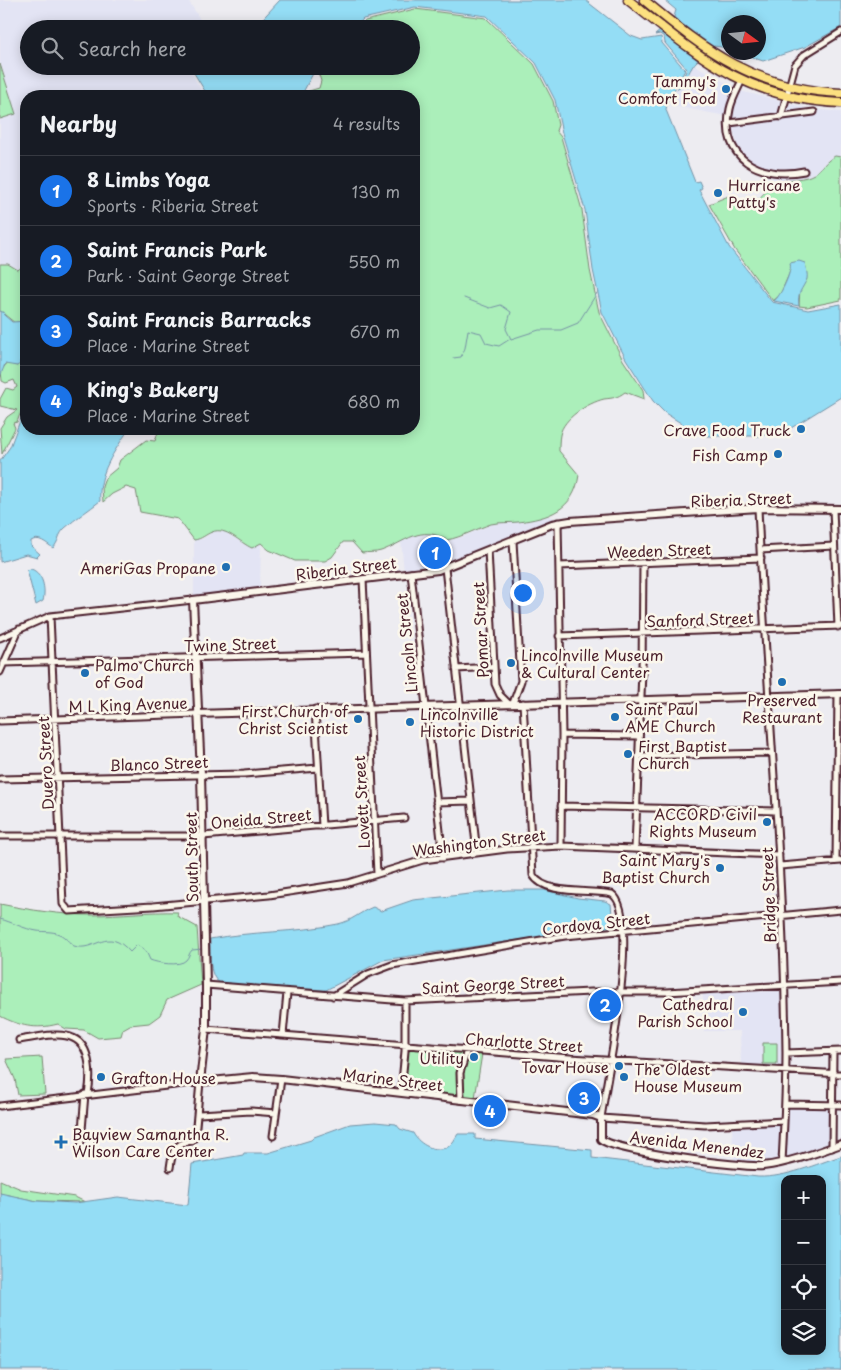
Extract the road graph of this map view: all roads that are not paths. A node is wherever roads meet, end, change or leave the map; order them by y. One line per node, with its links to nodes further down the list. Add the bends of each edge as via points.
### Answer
1 (644, 0): 5 (highway, via 720,58)
2 (632, 1): 4 (highway, via 690,50)
3 (841, 32): 5 (street, via 798,60)
4 (742, 80): 7 (highway); 11 (street, via 730,107)
5 (788, 86): 6 (highway); 7 (street)
6 (841, 93)
7 (786, 95): 8 (highway); 10 (street)
8 (841, 103)
9 (814, 112): 10 (street)
10 (781, 117): 11 (street)
11 (729, 124): 12 (street, via 732,141 750,166 773,174)
12 (804, 171)
13 (758, 508): 14 (street, Riberia Street); 16 (street, Riberia Street); 20 (street, Bridge Street)
14 (833, 509): 15 (street, Riberia Street); 18 (street)
15 (841, 509)
16 (558, 522): 17 (street, Riberia Street); 23 (street)
17 (513, 541): 19 (street, Riberia Street); 46 (street, via 521,681)
18 (834, 546): 20 (street); 29 (street)
19 (488, 550): 24 (street, Riberia Street); 39 (street, Pomar Street)
20 (760, 550): 21 (street, Bridge Street)
21 (761, 558): 22 (street, Weeden Street); 31 (street, Bridge Street)
22 (643, 563): 23 (street, Weeden Street); 32 (street)
23 (559, 566): 33 (street)
24 (445, 568): 25 (street, Riberia Street); 40 (street)
25 (411, 574): 26 (street, Riberia Street); 49 (street, Lincoln Street)
26 (363, 579): 27 (street, Riberia Street); 35 (street, Lovett Street)
27 (193, 600): 28 (street, Riberia Street); 36 (street, South Street)
28 (50, 616): 30 (street, Riberia Street); 38 (street, Duero Street)
29 (840, 627): 31 (street, Sanford Street)
30 (19, 629): 34 (street, Riberia Street); 37 (street)
31 (765, 629): 32 (street, Sanford Street); 43 (street, Bridge Street)
32 (643, 633): 33 (street, Sanford Street); 44 (street)
33 (559, 636): 45 (street)
34 (0, 638)
35 (366, 653): 36 (street, Twine Street); 50 (street, Lovett Street)
36 (195, 657): 38 (street, Twine Street); 52 (street, South Street)
37 (4, 663): 38 (street, Twine Street); 41 (street)
38 (52, 663): 53 (street, Duero Street)
39 (494, 668): 40 (street); 46 (street, Pomar Street, via 497,690)
40 (456, 669): 48 (street)
41 (0, 672)
42 (840, 694): 43 (street); 80 (street)
43 (769, 696): 44 (street); 57 (street, Bridge Street)
44 (641, 700): 45 (street); 56 (street)
45 (561, 702): 47 (street); 55 (street)
46 (511, 703): 47 (street); 48 (street)
47 (523, 703): 75 (street)
48 (460, 705): 49 (street); 63 (street)
49 (426, 706): 50 (street); 64 (street, Lincoln Street)
50 (369, 707): 51 (street); 69 (street, Lovett Street)
51 (316, 710): 52 (street); 59 (street)
52 (197, 714): 53 (street, M L King Avenue); 60 (street, South Street)
53 (56, 720): 54 (street, M L King Avenue); 62 (street, Duero Street)
54 (0, 722)
55 (562, 735): 56 (street); 65 (street)
56 (639, 736): 58 (street)
57 (772, 753): 58 (street); 67 (street, Bridge Street)
58 (638, 756): 66 (street)
59 (318, 768): 60 (street, Blanco Street); 70 (street)
60 (201, 774): 62 (street, Blanco Street); 73 (street, South Street)
61 (0, 779): 62 (street, Blanco Street)
62 (58, 779): 72 (street, Duero Street)
63 (470, 801): 64 (street); 77 (street)
64 (436, 802): 79 (street, Lincoln Street)
65 (561, 806): 66 (street); 74 (street)
66 (636, 807): 67 (street); 76 (street)
67 (776, 811): 78 (street, Bridge Street)
68 (404, 818): 69 (street, Oneida Street)
69 (374, 820): 70 (street, Oneida Street); 82 (street, Lovett Street)
70 (322, 826): 73 (street, Oneida Street)
71 (0, 836): 72 (street, Oneida Street)
72 (61, 836): 73 (street, Oneida Street); 84 (street, Duero Street, via 63,904)
73 (202, 836): 83 (street, South Street)
74 (561, 846): 75 (street, Washington Street); 76 (street, Washington Street)
75 (531, 847): 77 (street, Washington Street); 87 (street, via 532,872 537,880 571,891 612,894 620,901)
76 (635, 848): 78 (street, Washington Street)
77 (477, 853): 79 (street, Washington Street)
78 (779, 855): 81 (street, Bridge Street)
79 (443, 858): 82 (street, Washington Street, via 409,863)
80 (839, 861): 81 (street)
81 (780, 866): 86 (street, Bridge Street)
82 (377, 874): 83 (street, Washington Street, via 327,887)
83 (204, 902): 84 (street, Washington Street, via 81,911); 89 (street, South Street)
84 (66, 909)
85 (841, 910): 86 (street, Cordova Street)
86 (781, 915): 87 (street, Cordova Street); 90 (street, Bridge Street)
87 (624, 932): 91 (street); 93 (street, Cordova Street, via 565,936 392,965 368,974)
88 (841, 982): 90 (street, Saint George Street)
89 (206, 985): 92 (street, Saint George Street); 95 (street, South Street)
90 (784, 986): 91 (street, Saint George Street); 102 (street, Bridge Street)
91 (622, 992): 94 (street, Saint George Street); 103 (street)
92 (287, 993): 93 (street, Saint George Street); 96 (street)
93 (332, 997): 94 (street, Saint George Street)
94 (405, 1001): 98 (street)
95 (206, 1029): 96 (street, Charlotte Street); 108 (street, South Street)
96 (283, 1035): 98 (street, Charlotte Street)
97 (19, 1040): 110 (street, via 59,1036 72,1037 79,1042 88,1060 90,1085)
98 (404, 1044): 99 (street, Charlotte Street); 109 (street)
99 (467, 1050): 103 (street, Charlotte Street); 111 (street, via 460,1073)
100 (841, 1051): 101 (street)
101 (833, 1052): 102 (street); 105 (street)
102 (786, 1053): 104 (street, Bridge Street)
103 (610, 1061): 104 (street, Charlotte Street); 118 (street)
104 (786, 1071): 105 (street, Charlotte Street); 112 (street, Bridge Street)
105 (832, 1073): 106 (street, Charlotte Street); 113 (street)
106 (841, 1074)
107 (281, 1079): 108 (street, Marine Street, via 253,1077); 109 (street, Marine Street); 116 (street)
108 (200, 1082): 110 (street, Marine Street); 117 (street, South Street)
109 (401, 1092): 111 (street, Marine Street)
110 (87, 1094): 115 (street, Marine Street); 121 (street)
111 (461, 1100): 118 (street, Marine Street)
112 (785, 1104): 113 (street); 119 (street, Bridge Street)
113 (832, 1105): 114 (street); 123 (street)
114 (841, 1105)
115 (0, 1106)
116 (276, 1113): 117 (street, via 251,1110); 120 (street)
117 (199, 1114): 125 (street, South Street, via 196,1137 174,1149)
118 (601, 1118): 119 (street, Marine Street, via 705,1125); 124 (street, Avenida Menendez, via 602,1140 626,1149 755,1166)
119 (784, 1121): 124 (street, Bridge Street)
120 (273, 1136)
121 (81, 1142)
122 (841, 1144): 123 (street, Avenida Menendez)
123 (832, 1148): 124 (street, Avenida Menendez)
124 (782, 1162)
125 (170, 1168)

